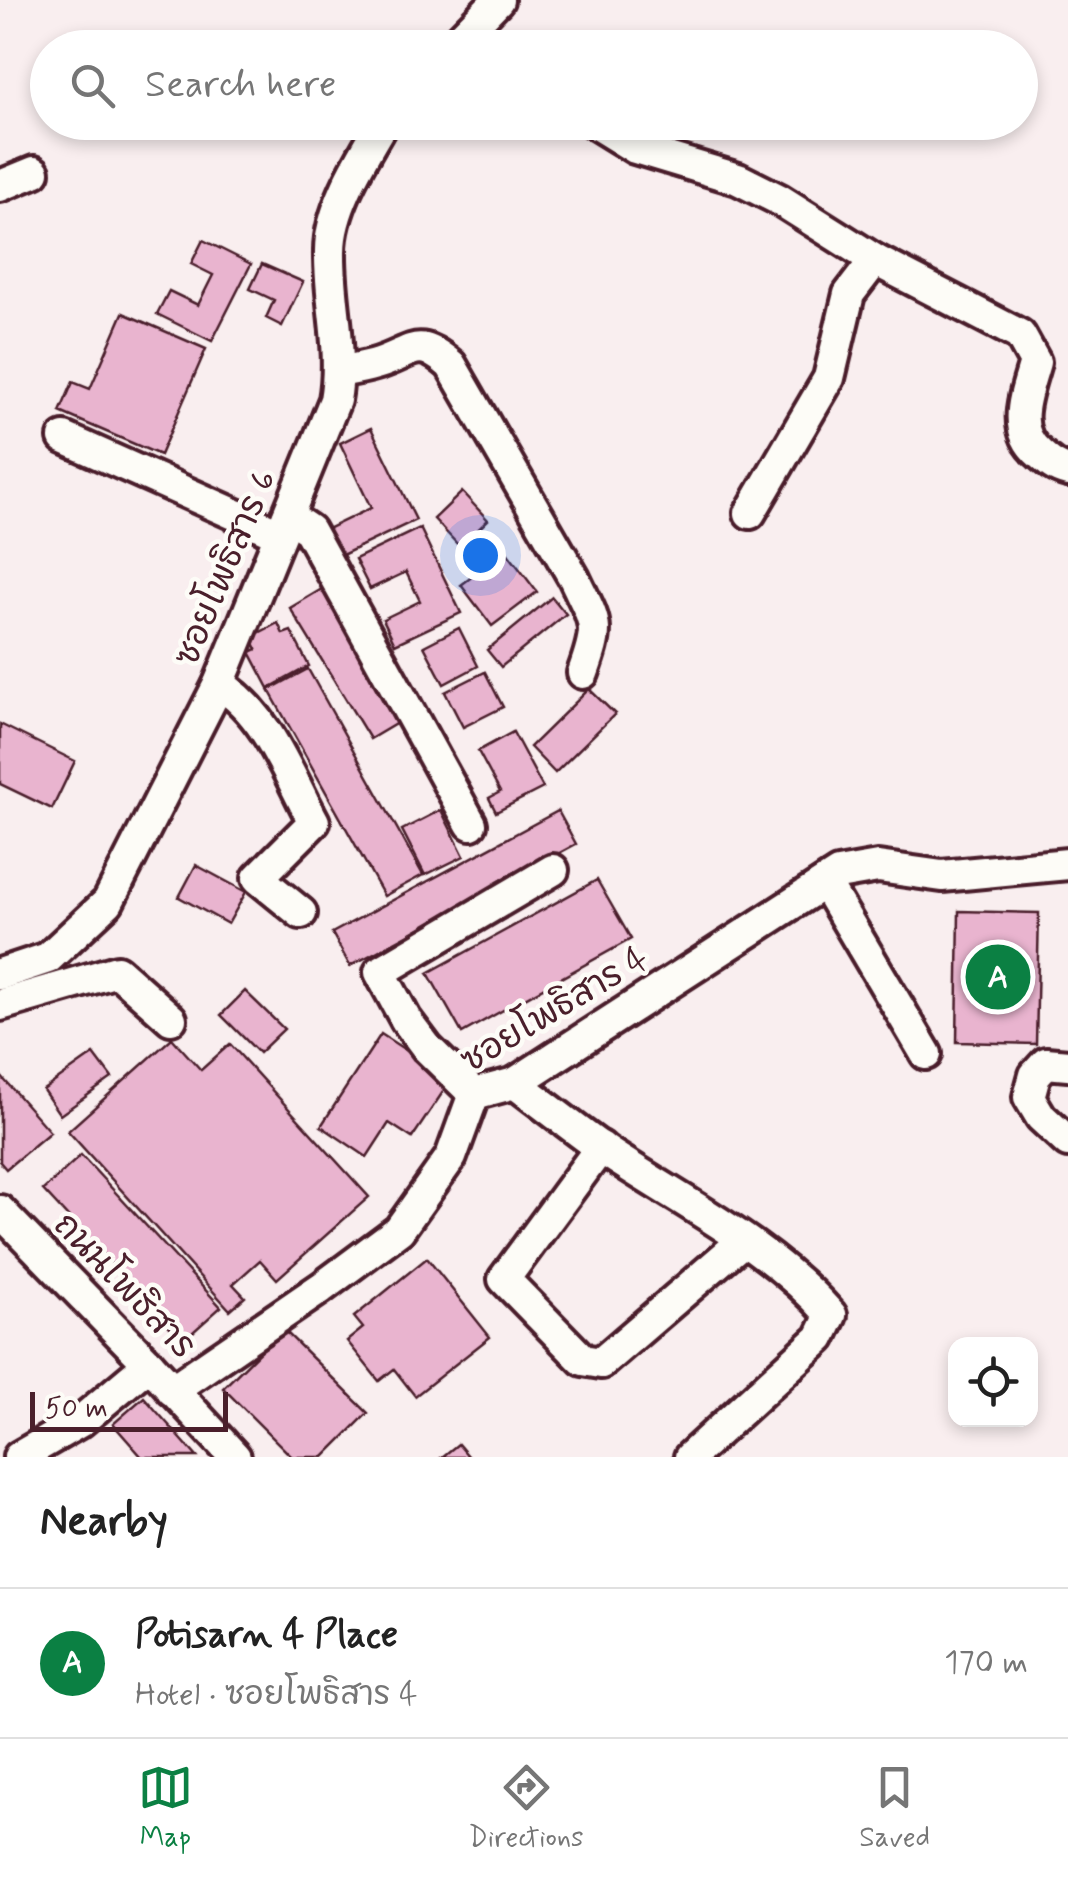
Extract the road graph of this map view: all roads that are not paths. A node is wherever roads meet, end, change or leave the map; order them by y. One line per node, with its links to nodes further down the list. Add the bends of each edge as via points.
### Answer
1 (498, 0): 2 (street)
2 (473, 30)
3 (373, 140): 8 (street, ซอยโพธิสาร 6, via 348,181 330,248)
4 (622, 140): 7 (street, via 738,179)
5 (34, 172): 6 (street)
6 (0, 186)
7 (875, 260): 10 (street, via 1020,334 1036,362 1021,424 1030,446); 11 (street, via 848,294 830,378)
8 (340, 372): 12 (street, ซอยโพธิสาร 6, via 328,423); 13 (street, via 412,346 433,350 451,365 592,615 597,635)
9 (64, 438): 12 (street)
10 (1068, 471)
11 (750, 513)
12 (284, 525): 14 (street, ซอยโพธิสาร 6); 15 (street, via 310,530)
13 (583, 673)
14 (219, 684): 19 (street, via 254,712 314,822 258,878); 20 (street, ซอยโพธิสาร 6, via 108,902 48,958)
15 (471, 824)
16 (1068, 864): 18 (street, ซอยโพธิสาร 4, via 942,876 878,867)
17 (553, 870): 26 (street, via 380,972 427,1048)
18 (825, 883): 23 (street); 25 (street, ซอยโพธิสาร 4)
19 (301, 913)
20 (0, 974)
21 (0, 1005): 22 (street, via 117,971)
22 (171, 1019)
23 (926, 1054)
24 (1068, 1065): 27 (street, via 1046,1063 1030,1097)
25 (515, 1083): 26 (street, ซอยโพธิสาร 4); 28 (street)
26 (474, 1094): 32 (street, ซอยโพธิสาร 4, via 451,1157 399,1230)
27 (1068, 1142)
28 (601, 1148): 30 (street); 30 (street, via 504,1279 582,1360 601,1363)
29 (0, 1211): 31 (street, ถนนโพธิสาร)
30 (743, 1241): 35 (street, via 802,1282 830,1315 820,1338)
31 (150, 1364): 32 (street, ถนนโพธิสาร); 33 (street, via 82,1421)
32 (172, 1390): 34 (street, ถนนโพธิสาร)
33 (18, 1457)
34 (234, 1457)
35 (690, 1457)

